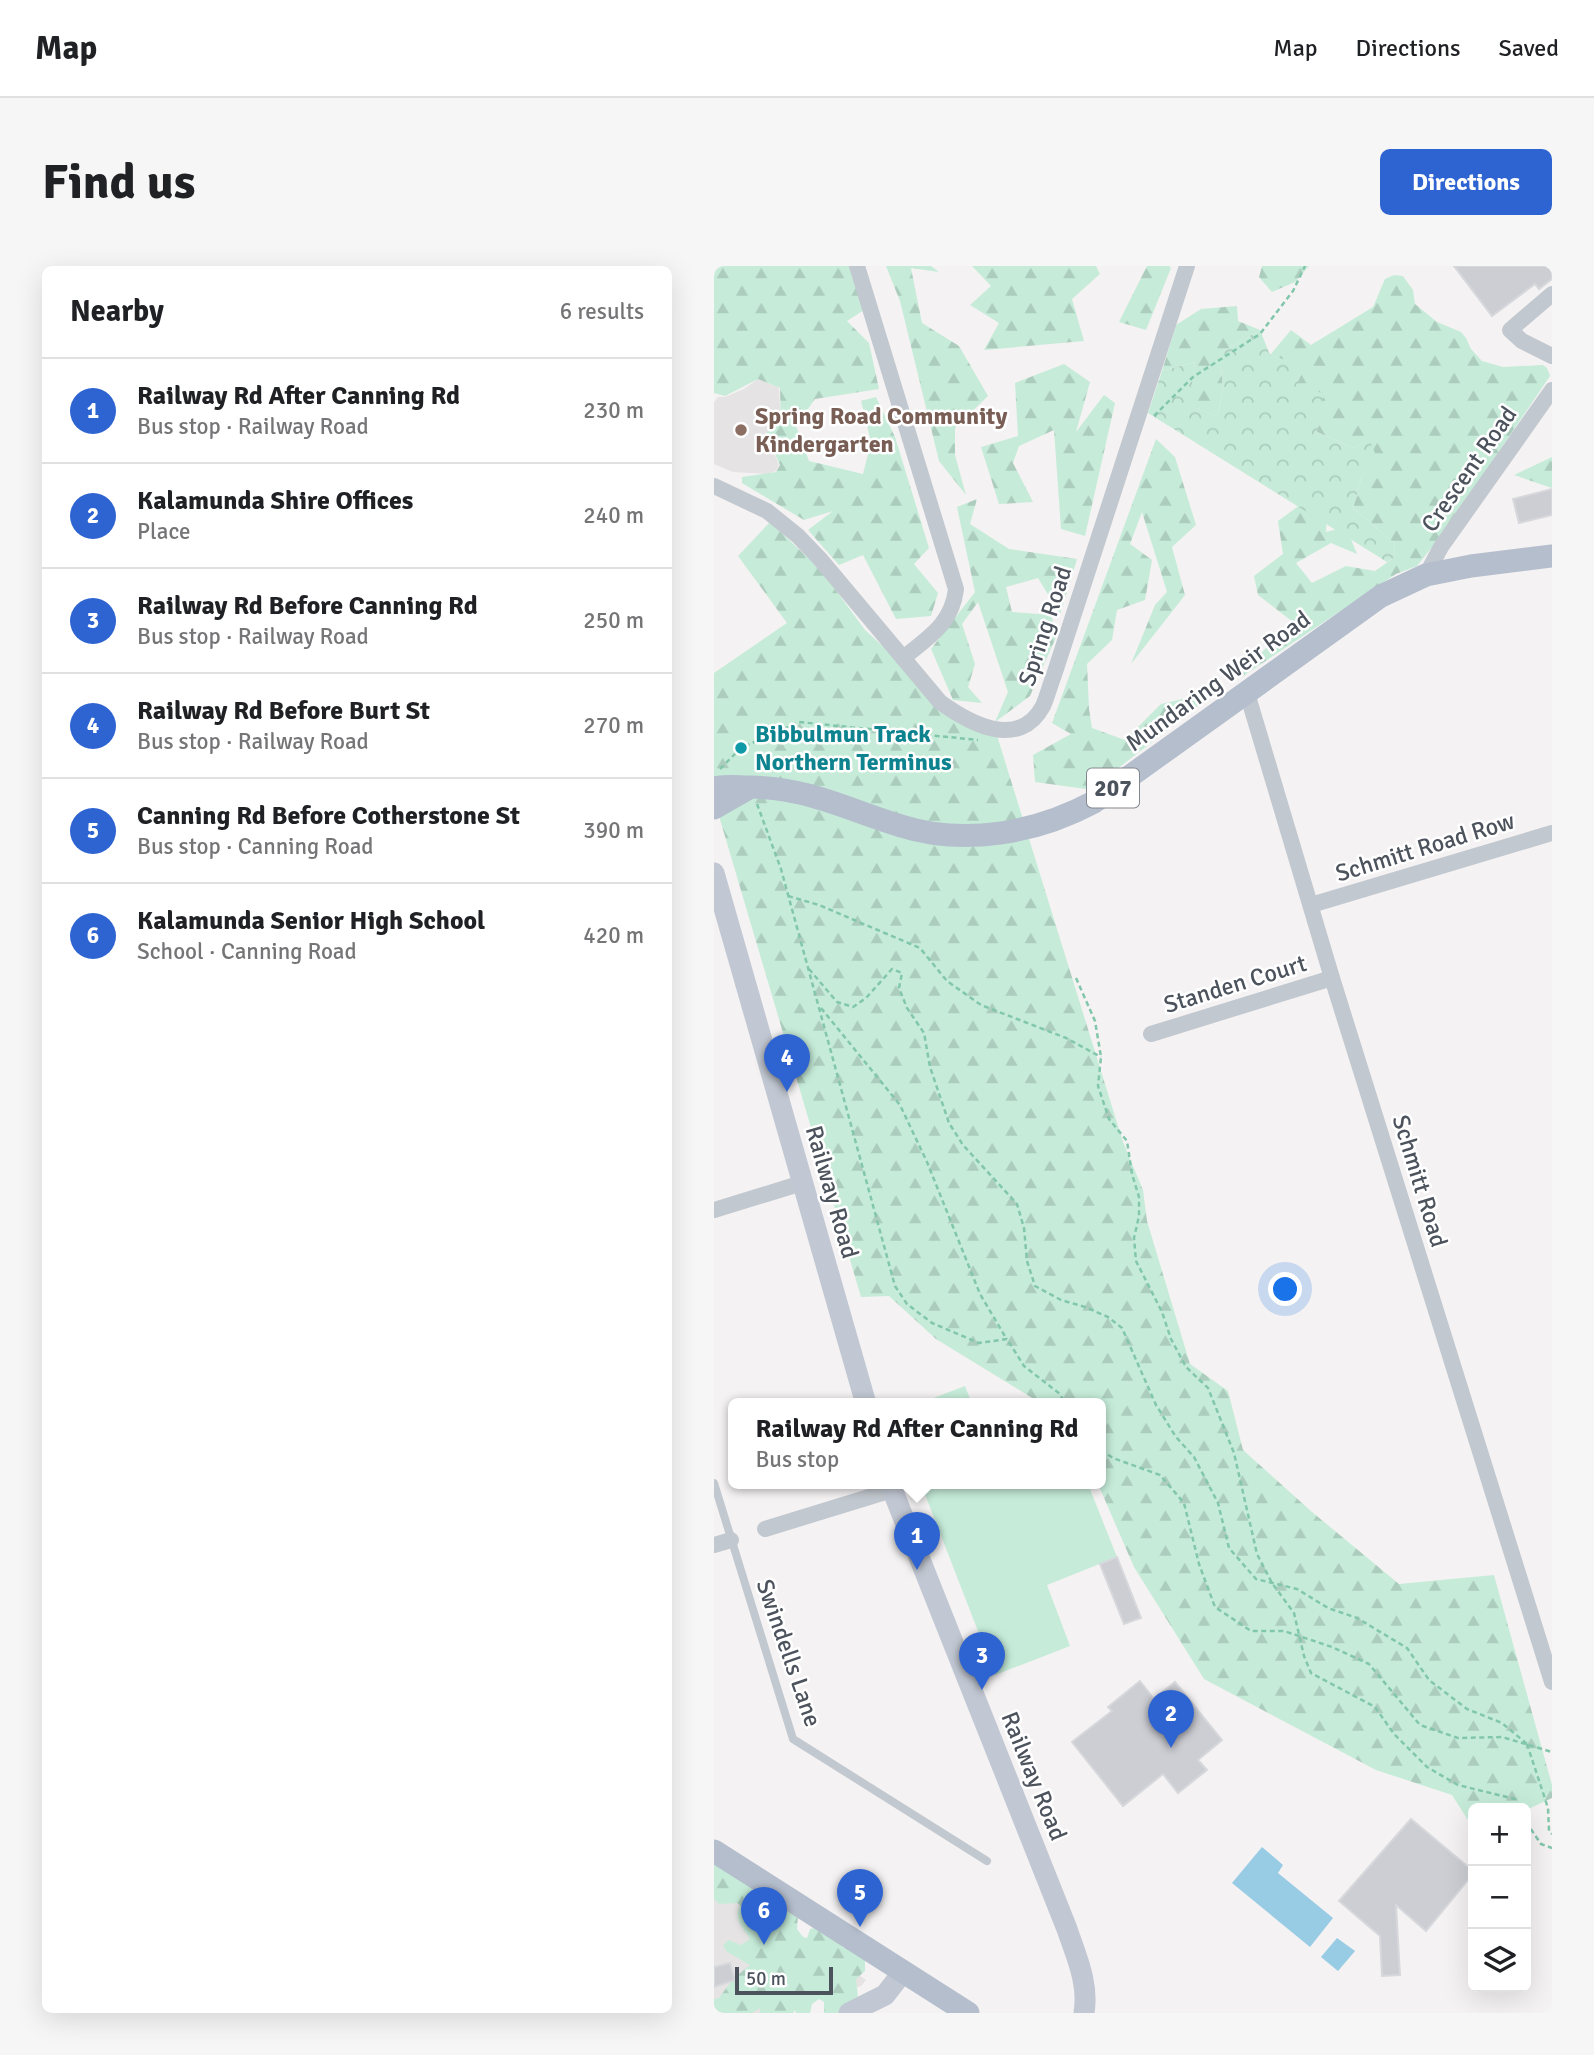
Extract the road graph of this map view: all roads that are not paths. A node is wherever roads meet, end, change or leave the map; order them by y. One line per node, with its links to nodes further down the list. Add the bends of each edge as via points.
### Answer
1 (857, 266): 9 (street, via 956,589 954,604 937,631)
2 (1187, 266): 9 (street, Spring Road, via 1042,707 1032,720 1012,730 979,726 940,702)
3 (1552, 294): 4 (street, via 1510,330)
4 (1552, 356)
5 (1552, 390): 8 (street, Crescent Road, via 1440,547)
6 (714, 486): 9 (street, Spring Road, via 767,511 798,536)
7 (1552, 556): 8 (main road, Mundaring Weir Road / 207)
8 (1426, 575): 10 (main road, Mundaring Weir Road / 207, via 1381,596)
9 (903, 658)
10 (1247, 693): 11 (main road, Mundaring Weir Road / 207, via 1094,802 1010,832 926,832 811,794); 16 (street, Schmitt Road)
11 (752, 787): 12 (main road, Mundaring Weir Road / 207); 13 (main road)
12 (714, 788)
13 (714, 808)
14 (1552, 833): 16 (street, Schmitt Road Row)
15 (714, 873): 19 (street, Railway Road)
16 (1311, 905): 17 (street, Schmitt Road)
17 (1332, 978): 18 (street, Standen Court); 28 (street, Schmitt Road)
18 (1151, 1034)
19 (802, 1183): 20 (street); 21 (street, Railway Road)
20 (714, 1210)
21 (864, 1398)
22 (714, 1483): 26 (lane, Swindells Lane)
23 (885, 1489): 25 (street)
24 (892, 1489): 34 (street, Railway Road, via 1067,1929 1084,1979)
25 (765, 1530)
26 (731, 1540): 27 (street); 30 (lane, Swindells Lane, via 793,1739)
27 (714, 1545)
28 (1552, 1682)
29 (714, 1851): 31 (main road)
30 (987, 1861)
31 (903, 1972): 32 (street, via 885,1995); 33 (main road)
32 (849, 2013)
33 (968, 2013)
34 (1084, 2013)

